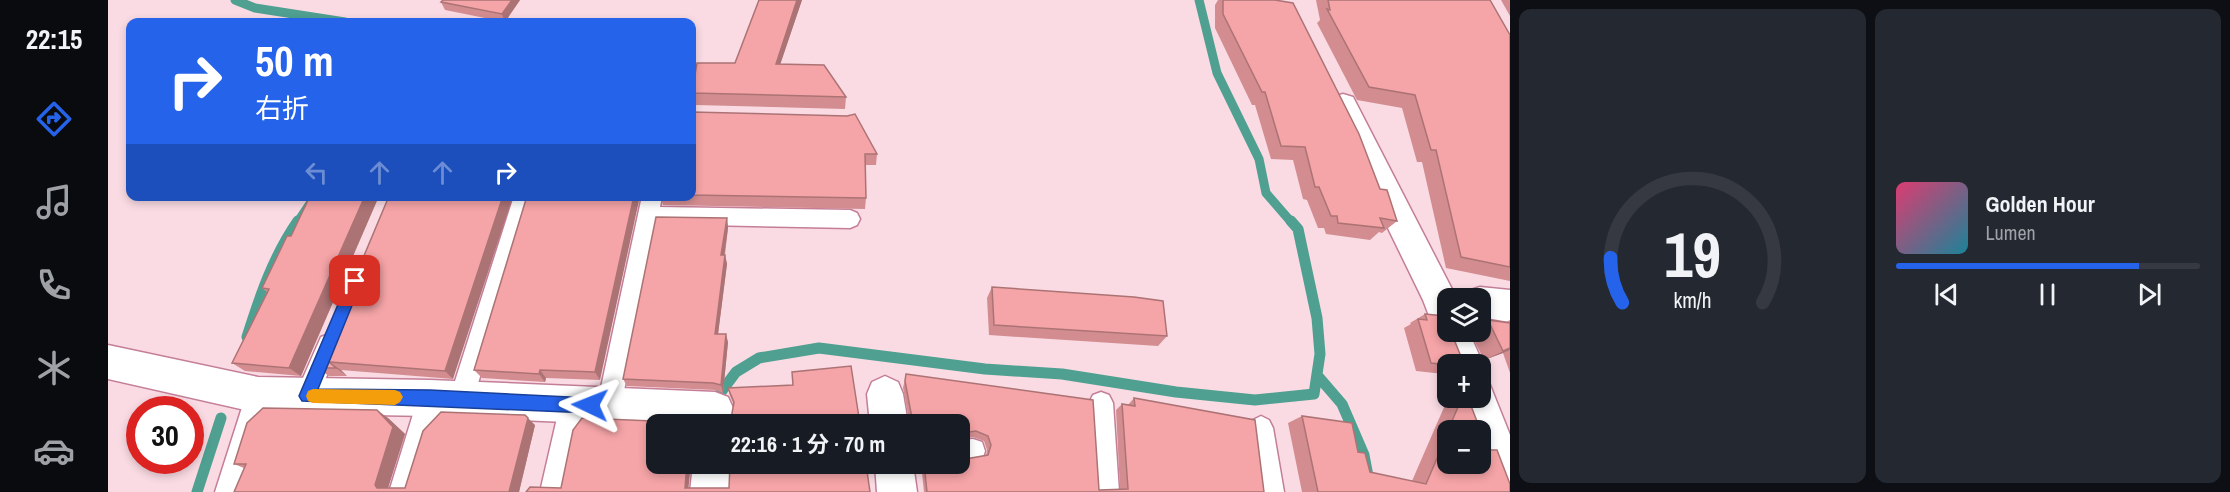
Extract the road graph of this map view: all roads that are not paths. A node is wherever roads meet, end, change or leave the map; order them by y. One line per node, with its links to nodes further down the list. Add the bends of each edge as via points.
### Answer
1 (1333, 85): 5 (street)
2 (522, 201): 12 (lane)
3 (650, 206): 4 (lane); 15 (lane)
4 (850, 219)
5 (1438, 288)
6 (1491, 303): 7 (street)
7 (1510, 306)
8 (338, 323): 11 (lane)
9 (108, 362): 10 (street)
10 (258, 395): 11 (street); 22 (lane)
11 (307, 396): 12 (street)
12 (446, 399): 14 (street); 23 (lane)
13 (1101, 403): 27 (lane)
14 (572, 405): 15 (street); 24 (lane)
15 (609, 406): 17 (street, via 716,410)
16 (1481, 408): 21 (street)
17 (715, 414)
18 (1261, 428): 28 (lane)
19 (711, 474): 25 (street)
20 (895, 474): 26 (street)
21 (1510, 485)
22 (228, 492)
23 (402, 492)
24 (553, 492)
25 (710, 492)
26 (897, 492)
27 (1106, 492)
28 (1271, 492)

